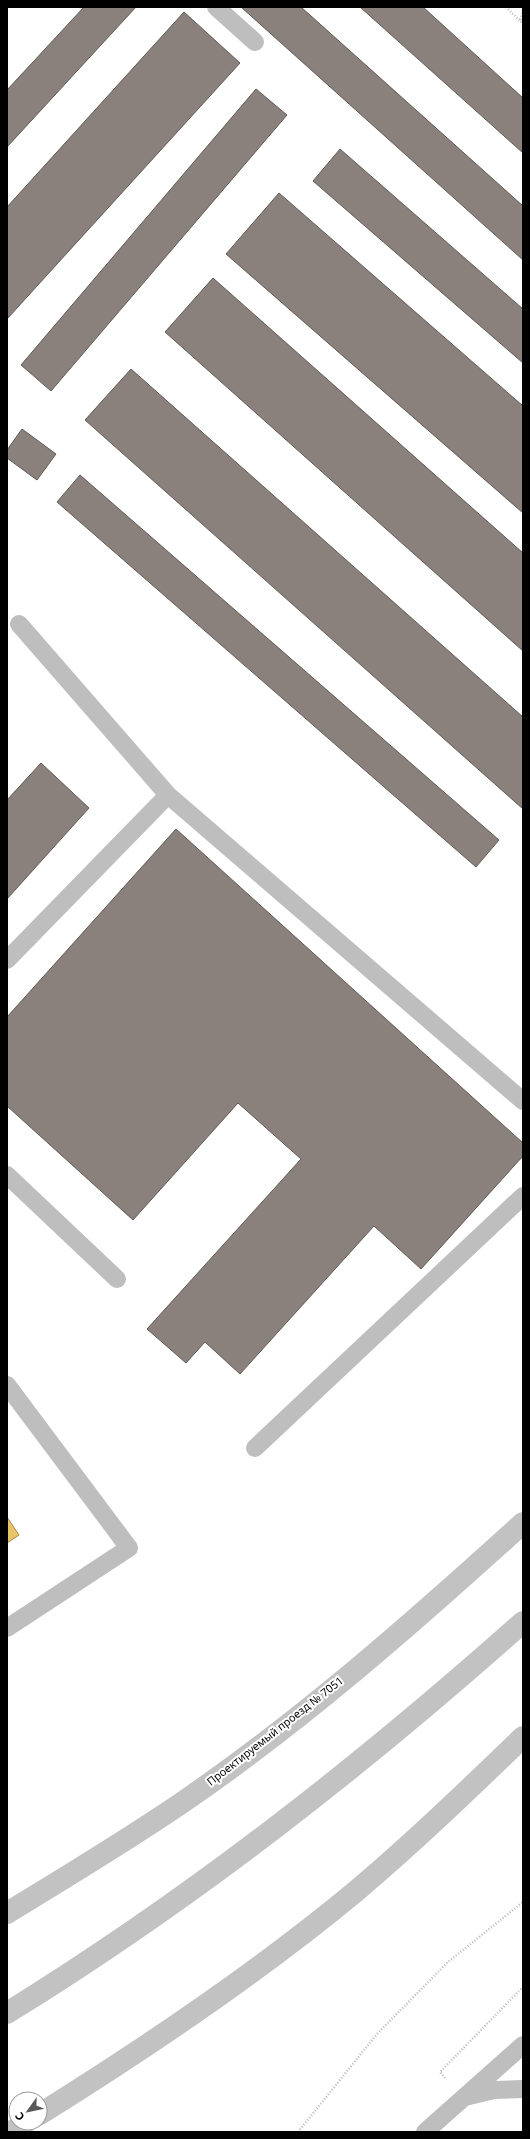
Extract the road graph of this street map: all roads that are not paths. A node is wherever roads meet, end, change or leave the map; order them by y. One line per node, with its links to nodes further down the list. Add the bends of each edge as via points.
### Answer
1 (216, 7): 2 (lane)
2 (255, 42)
3 (19, 624): 4 (lane)
4 (168, 795): 5 (lane); 6 (lane)
5 (7, 960)
6 (523, 1101)
7 (7, 1175): 9 (lane)
8 (523, 1196): 11 (lane)
9 (117, 1279)
10 (7, 1385): 14 (lane, via 129,1548)
11 (255, 1448)
12 (523, 1522): 16 (main road, Проектируемый проезд № 7051, via 373,1655 285,1727 184,1801)
13 (523, 1622): 17 (main road, via 439,1697 320,1795 201,1884 86,1964)
14 (7, 1628)
15 (523, 1738): 21 (main road, via 354,1892 214,2000)
16 (7, 1913)
17 (7, 2013)
18 (523, 2045): 20 (lane)
19 (523, 2089): 20 (lane, via 494,2090)
20 (463, 2098): 22 (lane)
21 (48, 2109)
22 (425, 2132)

